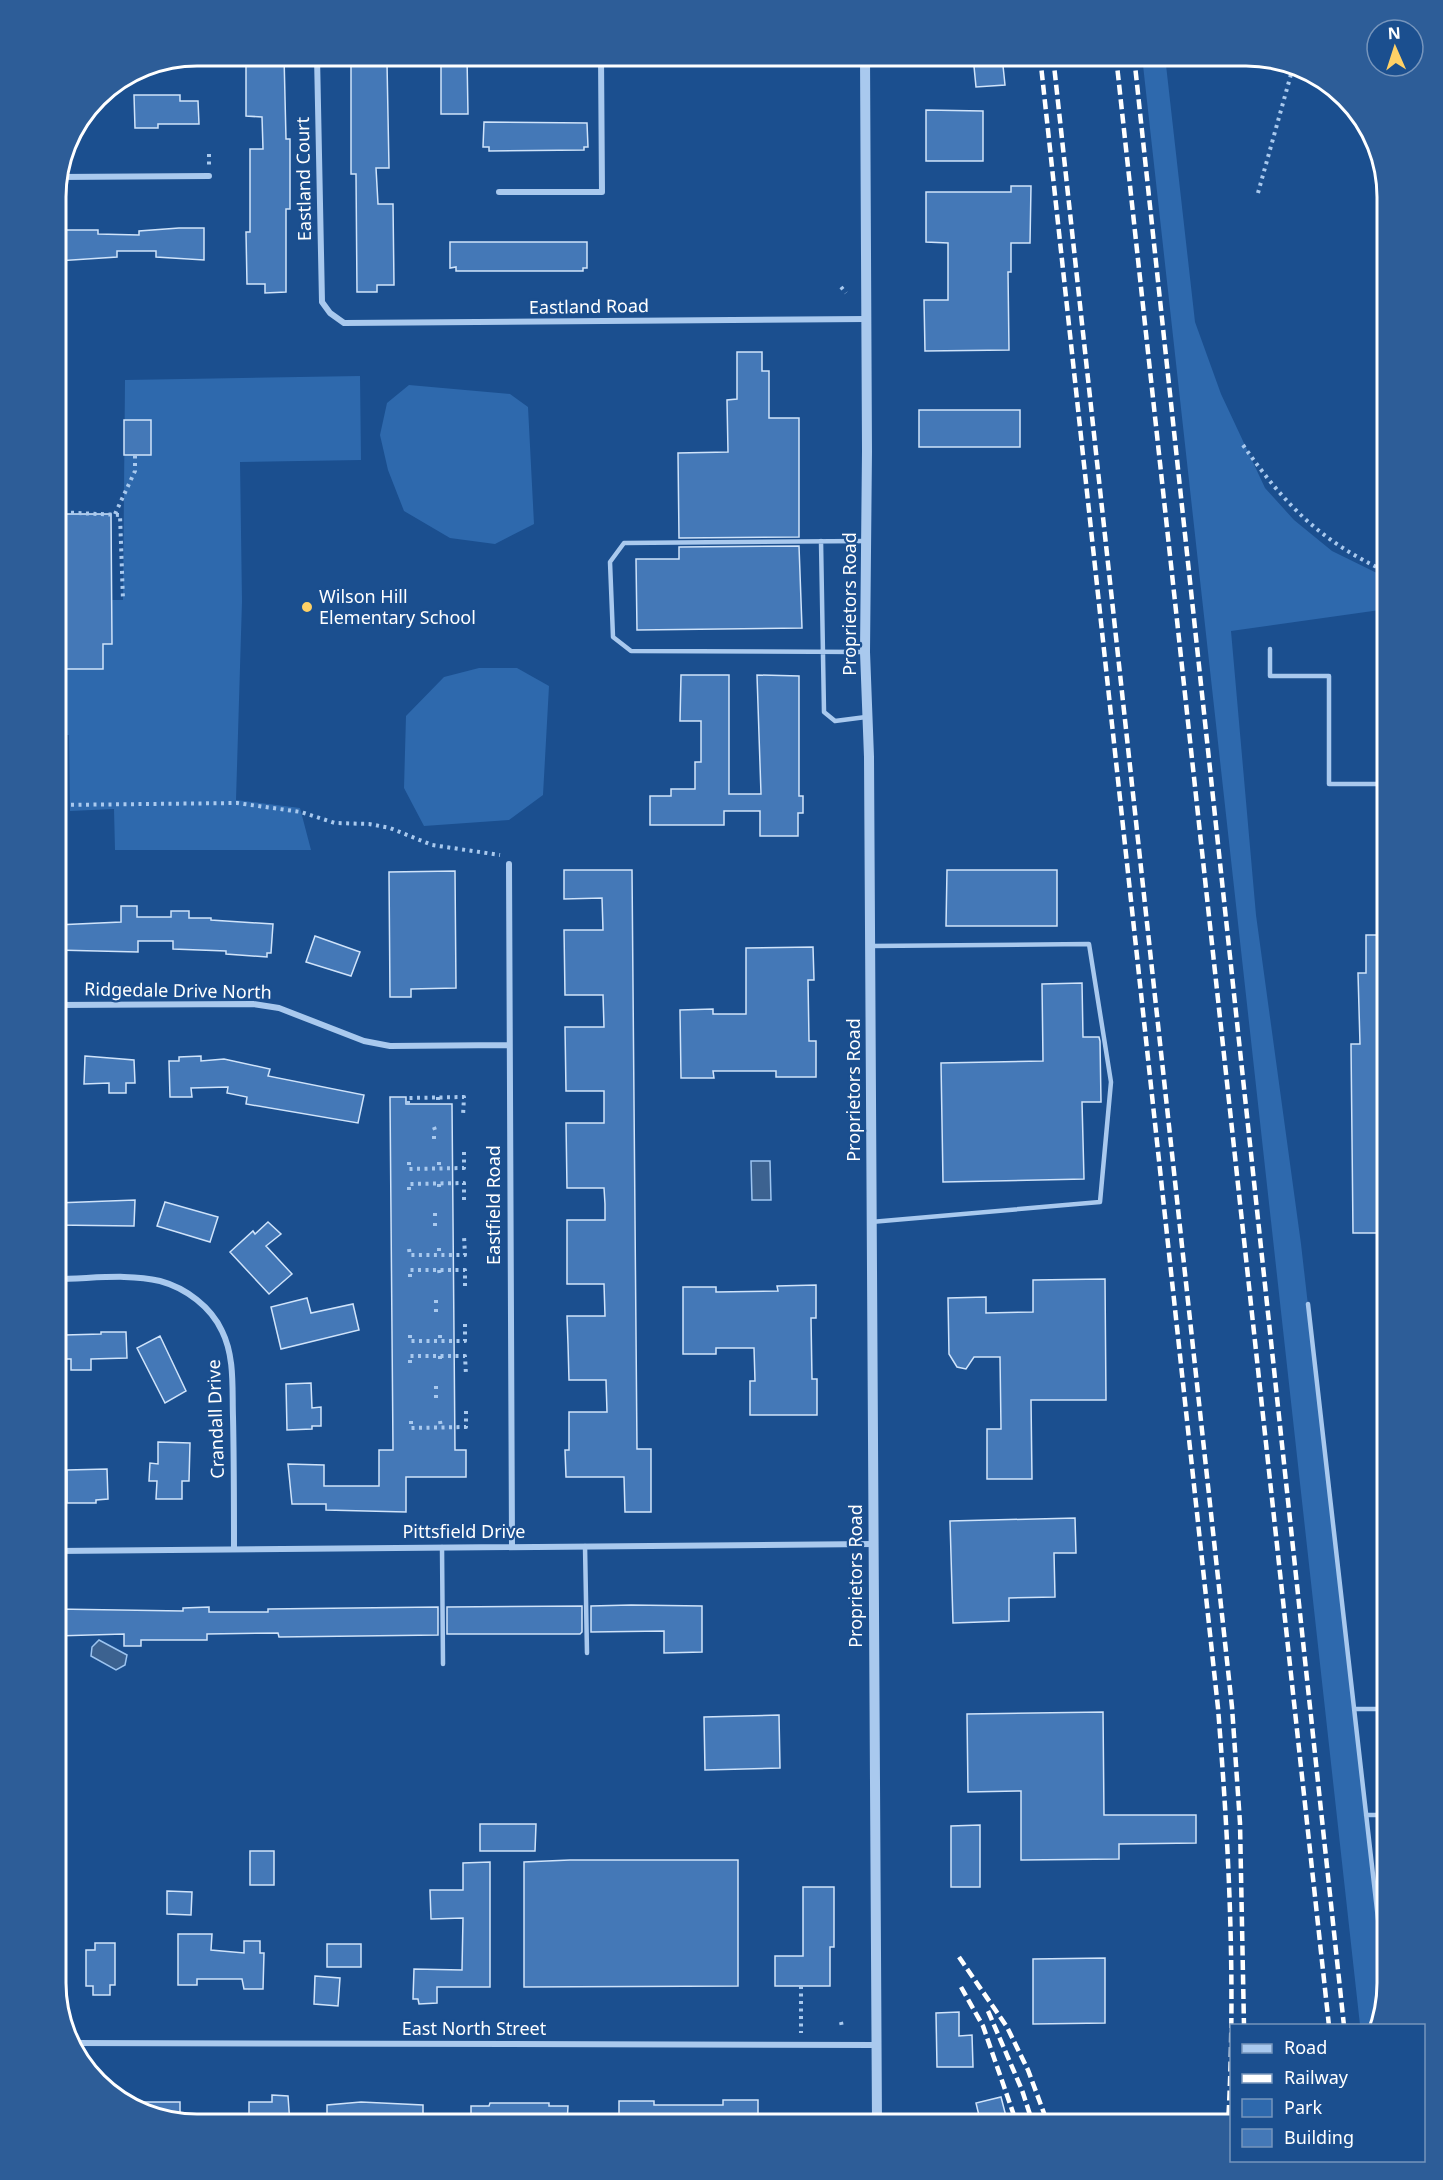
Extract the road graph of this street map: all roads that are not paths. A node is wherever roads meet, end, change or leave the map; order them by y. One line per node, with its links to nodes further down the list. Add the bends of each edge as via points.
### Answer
1 (317, 66): 7 (street, Eastland Court)
2 (601, 66): 6 (street, via 602,192)
3 (865, 66): 8 (street, Proprietors Road)
4 (209, 176): 5 (street)
5 (68, 177)
6 (499, 192)
7 (322, 302): 8 (street, Eastland Road, via 344,323 367,324)
8 (866, 319): 10 (street, Proprietors Road)
9 (821, 541): 10 (lane); 12 (lane); 12 (lane, via 624,543 610,562 613,637 631,651)
10 (866, 541): 13 (street, Proprietors Road)
11 (1270, 649): 15 (lane, via 1270,676 1329,676 1329,784)
12 (822, 652): 13 (lane); 14 (lane, via 824,712 835,721)
13 (865, 652): 14 (street, Proprietors Road)
14 (867, 717): 17 (street, Proprietors Road)
15 (1377, 784)
16 (509, 864): 19 (street, Eastfield Road)
17 (870, 946): 20 (street, Proprietors Road); 20 (lane, via 1089,944 1111,1082 1100,1202)
18 (66, 1005): 19 (street, Ridgedale Drive North, via 253,1004 279,1008 381,1044)
19 (508, 1045): 26 (street, Eastfield Road)
20 (871, 1222): 23 (street, Proprietors Road)
21 (66, 1279): 27 (street, Crandall Drive, via 160,1281 182,1289 215,1318 229,1350 232,1384)
22 (1308, 1304): 31 (lane)
23 (873, 1544): 24 (street, Pittsfield Drive); 37 (street, Proprietors Road)
24 (585, 1546): 26 (street, Pittsfield Drive); 29 (lane)
25 (442, 1547): 26 (street, Pittsfield Drive); 27 (street, Pittsfield Drive); 30 (lane)
26 (512, 1547)
27 (234, 1549): 28 (street, Pittsfield Drive)
28 (66, 1551)
29 (587, 1653)
30 (443, 1664)
31 (1354, 1709): 32 (lane); 33 (lane)
32 (1377, 1709)
33 (1366, 1815): 34 (lane); 35 (lane)
34 (1377, 1815)
35 (1377, 1911)
36 (81, 2043): 37 (street, East North Street)
37 (877, 2045): 38 (street, Proprietors Road)
38 (877, 2114)

